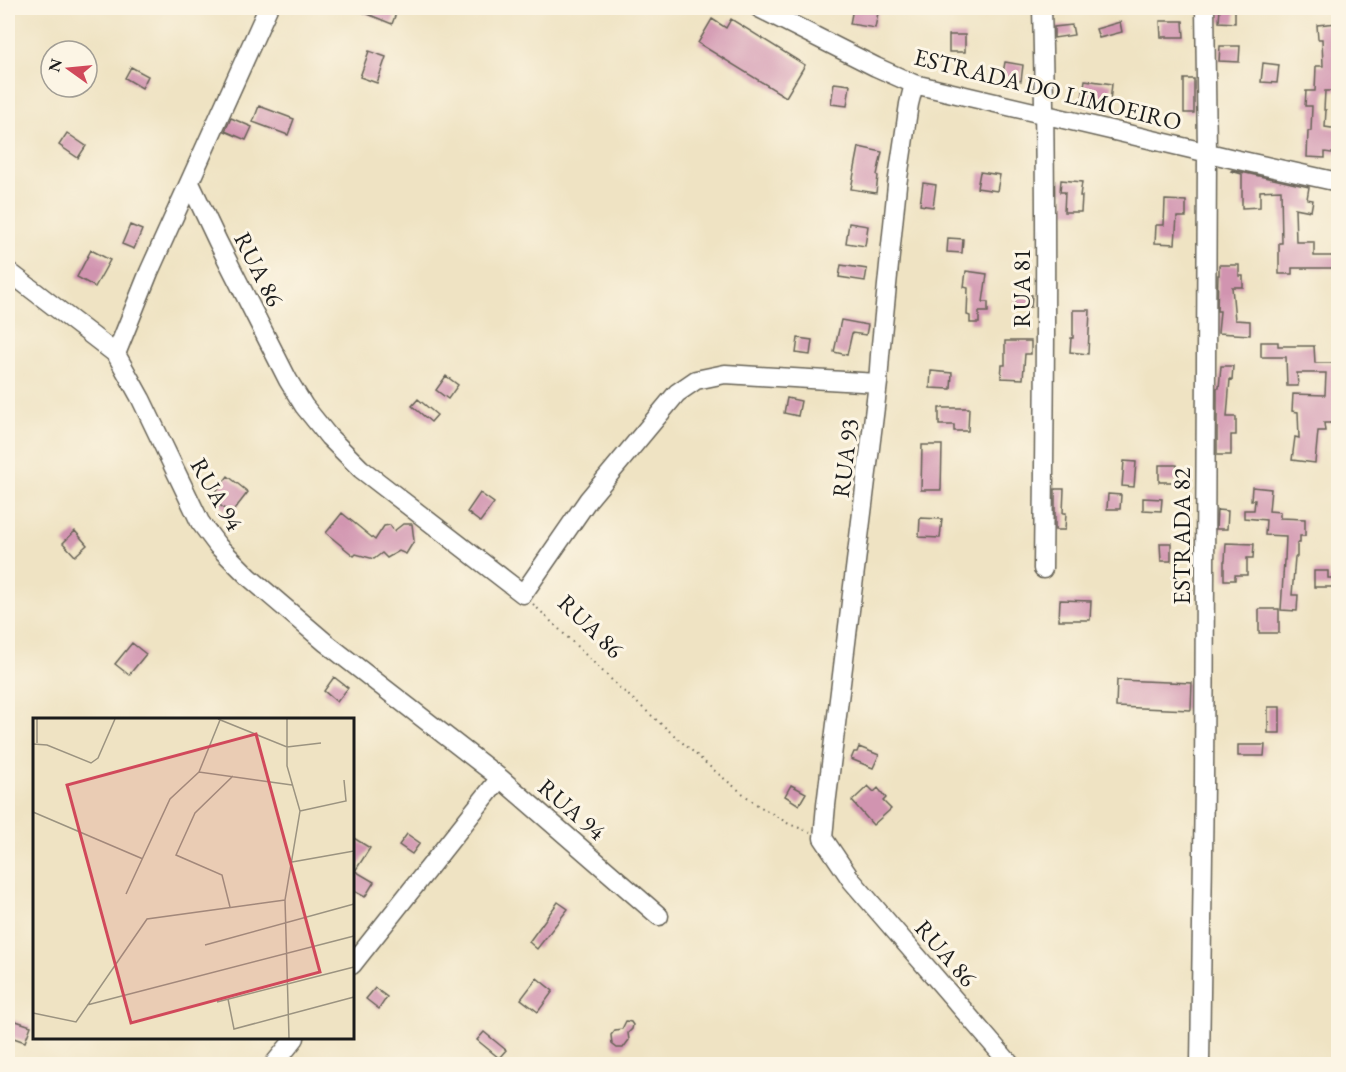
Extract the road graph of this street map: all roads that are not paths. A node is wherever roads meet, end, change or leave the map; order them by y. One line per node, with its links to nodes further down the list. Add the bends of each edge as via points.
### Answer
1 (268, 8): 9 (street)
2 (759, 8): 5 (street, ESTRADA DO LIMOEIRO)
3 (1042, 8): 6 (street, RUA 81)
4 (1204, 8): 7 (street, ESTRADA 82)
5 (914, 84): 6 (street, ESTRADA DO LIMOEIRO); 12 (street, RUA 93, via 897,184)
6 (1045, 115): 7 (street, ESTRADA DO LIMOEIRO); 13 (street, RUA 81)
7 (1206, 152): 8 (street, ESTRADA DO LIMOEIRO); 21 (street, ESTRADA 82)
8 (1338, 182)
9 (190, 183): 11 (street); 12 (street, RUA 86, via 288,380 329,437 361,469 523,594 588,500 677,393 696,380 725,374)
10 (8, 271): 11 (street)
11 (117, 354): 14 (street, RUA 94, via 200,522 218,546 326,643)
12 (878, 383): 15 (street, RUA 93)
13 (1043, 569)
14 (500, 778): 16 (street, RUA 94); 17 (street)
15 (823, 838): 20 (street, RUA 86, via 852,881)
16 (659, 916)
17 (354, 962)
18 (294, 1039): 19 (street)
19 (274, 1065)
20 (1010, 1065)
21 (1200, 1065)

